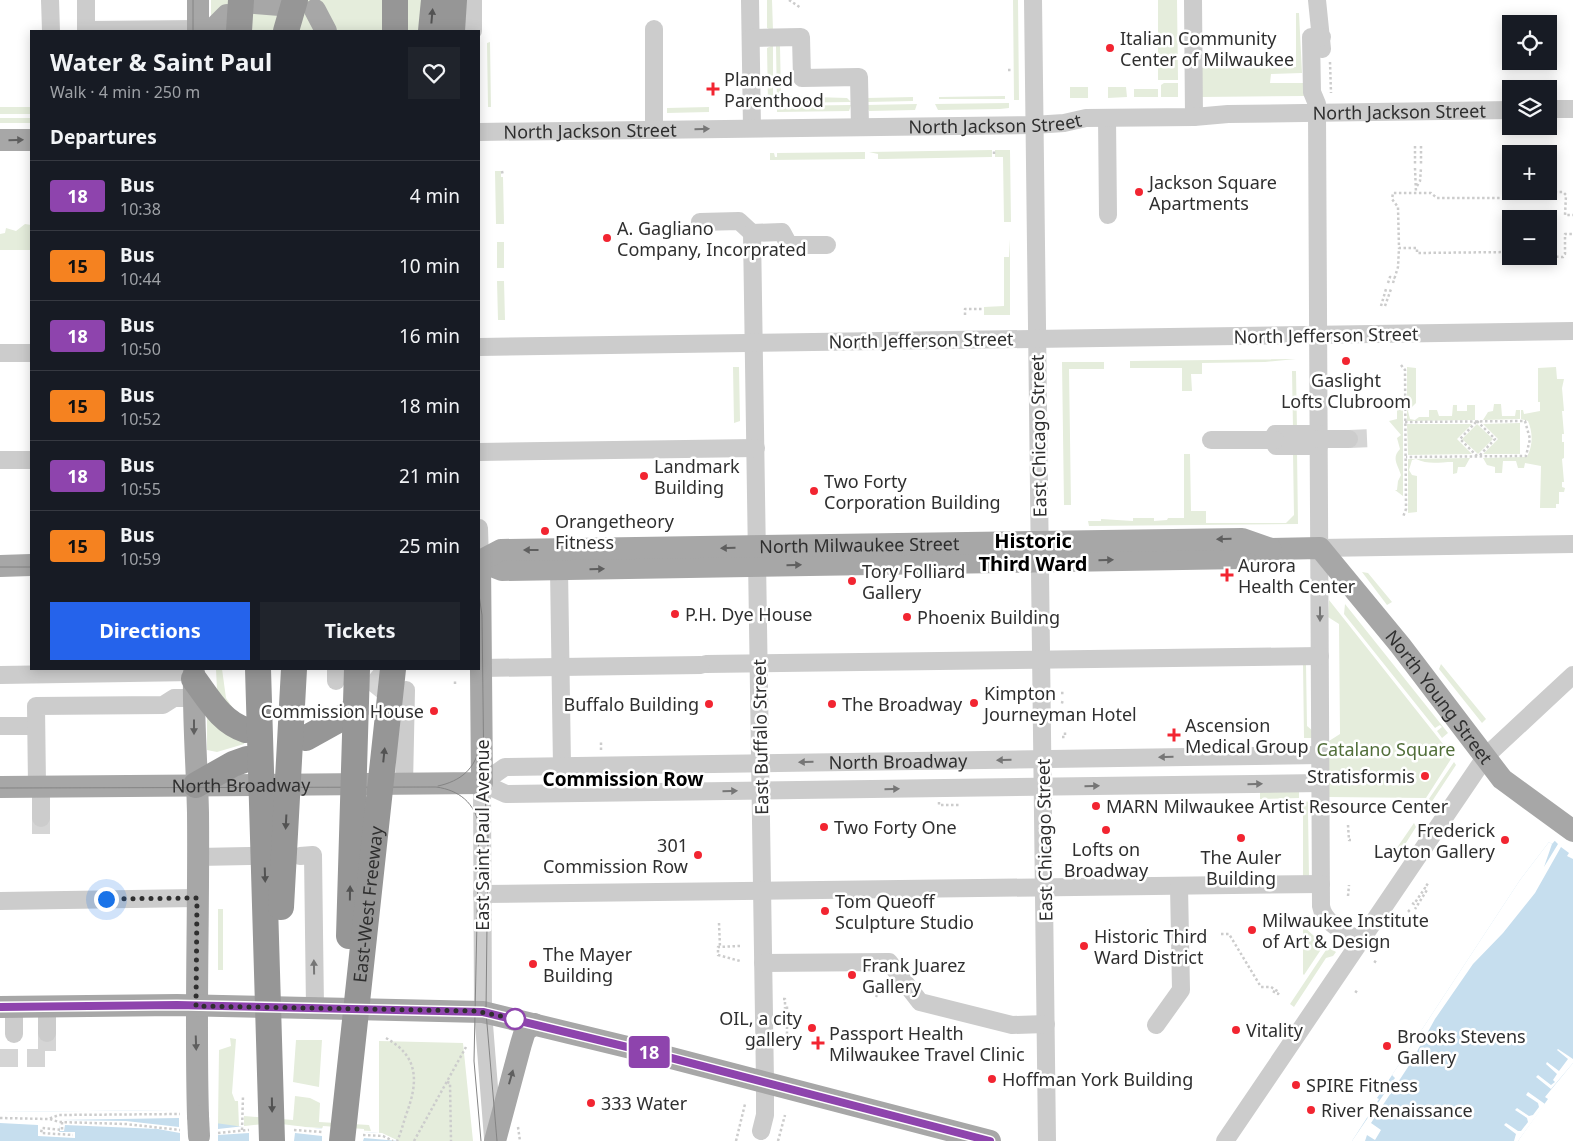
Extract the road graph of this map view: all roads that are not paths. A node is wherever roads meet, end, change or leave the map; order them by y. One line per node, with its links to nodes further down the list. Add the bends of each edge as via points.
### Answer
1 (50, 0): 15 (street)
2 (86, 0): 16 (street)
3 (198, 0): 17 (main road)
4 (395, 0): 20 (highway)
5 (434, 0): 21 (highway, one-way to 5)
6 (454, 0): 22 (highway)
7 (473, 0): 23 (street)
8 (750, 0): 24 (street)
9 (1033, 0): 31 (street, East Chicago Street)
10 (1193, 0): 29 (street)
11 (1317, 1): 26 (street, via 1316,37 1322,92)
12 (240, 12): 13 (main road); 18 (main road)
13 (308, 16): 19 (highway, bridge)
14 (654, 29): 34 (street)
15 (50, 30)
16 (86, 30)
17 (203, 30)
18 (205, 30)
19 (287, 30)
20 (395, 30)
21 (431, 30)
22 (452, 30)
23 (473, 30)
24 (751, 38): 32 (street, via 801,37 802,78 859,77); 33 (street)
25 (1573, 108): 27 (street)
26 (1317, 109): 28 (street, North Jackson Street); 29 (street, North Jackson Street); 43 (street)
27 (1557, 109)
28 (1502, 110)
29 (1194, 117): 30 (street, North Jackson Street)
30 (1107, 118): 31 (street, North Jackson Street); 38 (street)
31 (1033, 125): 32 (street, North Jackson Street); 44 (street, East Chicago Street)
32 (860, 127): 33 (street, North Jackson Street)
33 (752, 128): 34 (street, North Jackson Street, one-way to 33)
34 (654, 130): 35 (street, North Jackson Street)
35 (480, 132)
36 (0, 140): 37 (main road, one-way to 37)
37 (30, 140)
38 (1108, 215)
39 (700, 222): 40 (street, via 739,221)
40 (752, 233): 41 (street, via 782,232 789,245); 45 (street, East Buffalo Street)
41 (827, 245)
42 (1573, 331): 43 (street, North Jefferson Street)
43 (1319, 335): 44 (street, North Jefferson Street); 51 (street)
44 (1036, 339): 45 (street, North Jefferson Street); 58 (street, East Chicago Street)
45 (754, 343): 46 (street, North Jefferson Street); 52 (street, East Buffalo Street)
46 (480, 347)
47 (30, 352): 48 (street)
48 (0, 353)
49 (1349, 439): 51 (street)
50 (1211, 440): 51 (street)
51 (1319, 440): 57 (street)
52 (756, 448): 53 (street); 59 (street, East Buffalo Street)
53 (480, 452)
54 (0, 460): 55 (street)
55 (30, 460)
56 (1573, 544): 57 (street, North Milwaukee Street)
57 (1320, 548): 58 (main road, North Milwaukee Street, via 1271,549 1242,539 1160,550); 66 (street, one-way to 66); 82 (main road, North Young Street)
58 (1040, 552): 59 (main road, North Milwaukee Street); 67 (street, East Chicago Street)
59 (757, 557): 60 (main road, North Milwaukee Street, one-way to 60, via 501,550); 64 (main road, North Milwaukee Street, one-way to 59); 68 (street, East Buffalo Street)
60 (480, 560)
61 (480, 561): 64 (main road, North Milwaukee Street, via 502,570)
62 (30, 565): 63 (main road)
63 (0, 566)
64 (559, 569): 69 (street)
65 (480, 614): 70 (main road, East Saint Paul Avenue)
66 (1320, 656): 67 (street); 81 (street)
67 (1041, 660): 68 (street); 84 (street, East Chicago Street)
68 (759, 664): 69 (street); 85 (street, East Buffalo Street)
69 (561, 666): 70 (street); 86 (street)
70 (481, 668): 88 (main road, East Saint Paul Avenue)
71 (258, 670): 119 (highway, one-way to 119, bridge)
72 (294, 670): 119 (highway, one-way to 119, bridge)
73 (343, 673): 121 (highway, one-way to 73, bridge)
74 (1573, 674): 82 (street)
75 (0, 675): 76 (street)
76 (194, 679): 79 (street, via 163,704 36,706); 80 (highway, via 221,715); 89 (main road, one-way to 89)
77 (399, 680): 90 (street); 121 (highway, East-West Freeway, one-way to 77, bridge)
78 (0, 726): 79 (street)
79 (36, 726): 91 (street)
80 (246, 730)
81 (1320, 755): 84 (street, North Broadway, one-way to 84); 87 (street)
82 (1486, 756): 96 (main road, North Young Street, via 1502,779); 107 (street)
83 (247, 759): 89 (highway)
84 (1043, 759): 85 (street, North Broadway, one-way to 85); 93 (street, East Chicago Street)
85 (760, 763): 86 (street, North Broadway); 94 (street, East Buffalo Street)
86 (562, 766): 88 (street, North Broadway, via 505,767)
87 (1320, 783): 93 (street, North Broadway, one-way to 87); 100 (street)
88 (482, 784): 90 (main road, North Broadway); 94 (street, North Broadway, one-way to 94, via 506,794); 104 (street, East Saint Paul Avenue)
89 (196, 785): 90 (main road, North Broadway); 91 (main road, North Broadway); 99 (main road)
90 (404, 785)
91 (39, 786): 92 (main road, North Broadway); 95 (street)
92 (0, 787)
93 (1044, 787): 94 (street, North Broadway, one-way to 93); 102 (street, East Chicago Street)
94 (761, 791): 103 (street, East Buffalo Street)
95 (41, 818)
96 (1569, 828)
97 (306, 855): 112 (street, one-way to 97, via 314,926)
98 (250, 856): 99 (street)
99 (197, 857): 105 (main road)
100 (1321, 884): 101 (street); 107 (street, via 1323,916)
101 (1180, 886): 102 (street); 116 (street, via 1181,990)
102 (1045, 887): 103 (street); 115 (street, East Chicago Street)
103 (762, 891): 104 (street); 108 (street, East Buffalo Street)
104 (482, 894): 113 (street, East Saint Paul Avenue)
105 (197, 898): 106 (street); 109 (main road)
106 (0, 901)
107 (1360, 941): 130 (street)
108 (763, 963): 115 (street, via 889,962 920,1002 1012,1025); 120 (street, East Buffalo Street)
109 (196, 1006): 111 (main road); 112 (main road); 122 (main road, one-way to 122)
110 (7, 1007): 111 (main road); 118 (street)
111 (47, 1007): 117 (street)
112 (314, 1008): 113 (main road)
113 (483, 1012): 114 (main road); 127 (street, East Saint Paul Avenue)
114 (534, 1024): 120 (main road); 127 (main road, one-way to 114, via 525,1031)
115 (1046, 1024): 129 (street, East Chicago Street)
116 (1156, 1025)
117 (47, 1033)
118 (14, 1034)
119 (271, 1070): 124 (highway, one-way to 124, bridge)
120 (765, 1082): 123 (street, East Buffalo Street, via 765,1114); 125 (main road)
121 (345, 1099): 126 (highway, East-West Freeway, bridge)
122 (196, 1128)
123 (761, 1131)
124 (272, 1134)
125 (946, 1135): 128 (main road)
126 (343, 1136)
127 (494, 1141)
128 (990, 1141)
129 (1047, 1141)
130 (1225, 1141)

